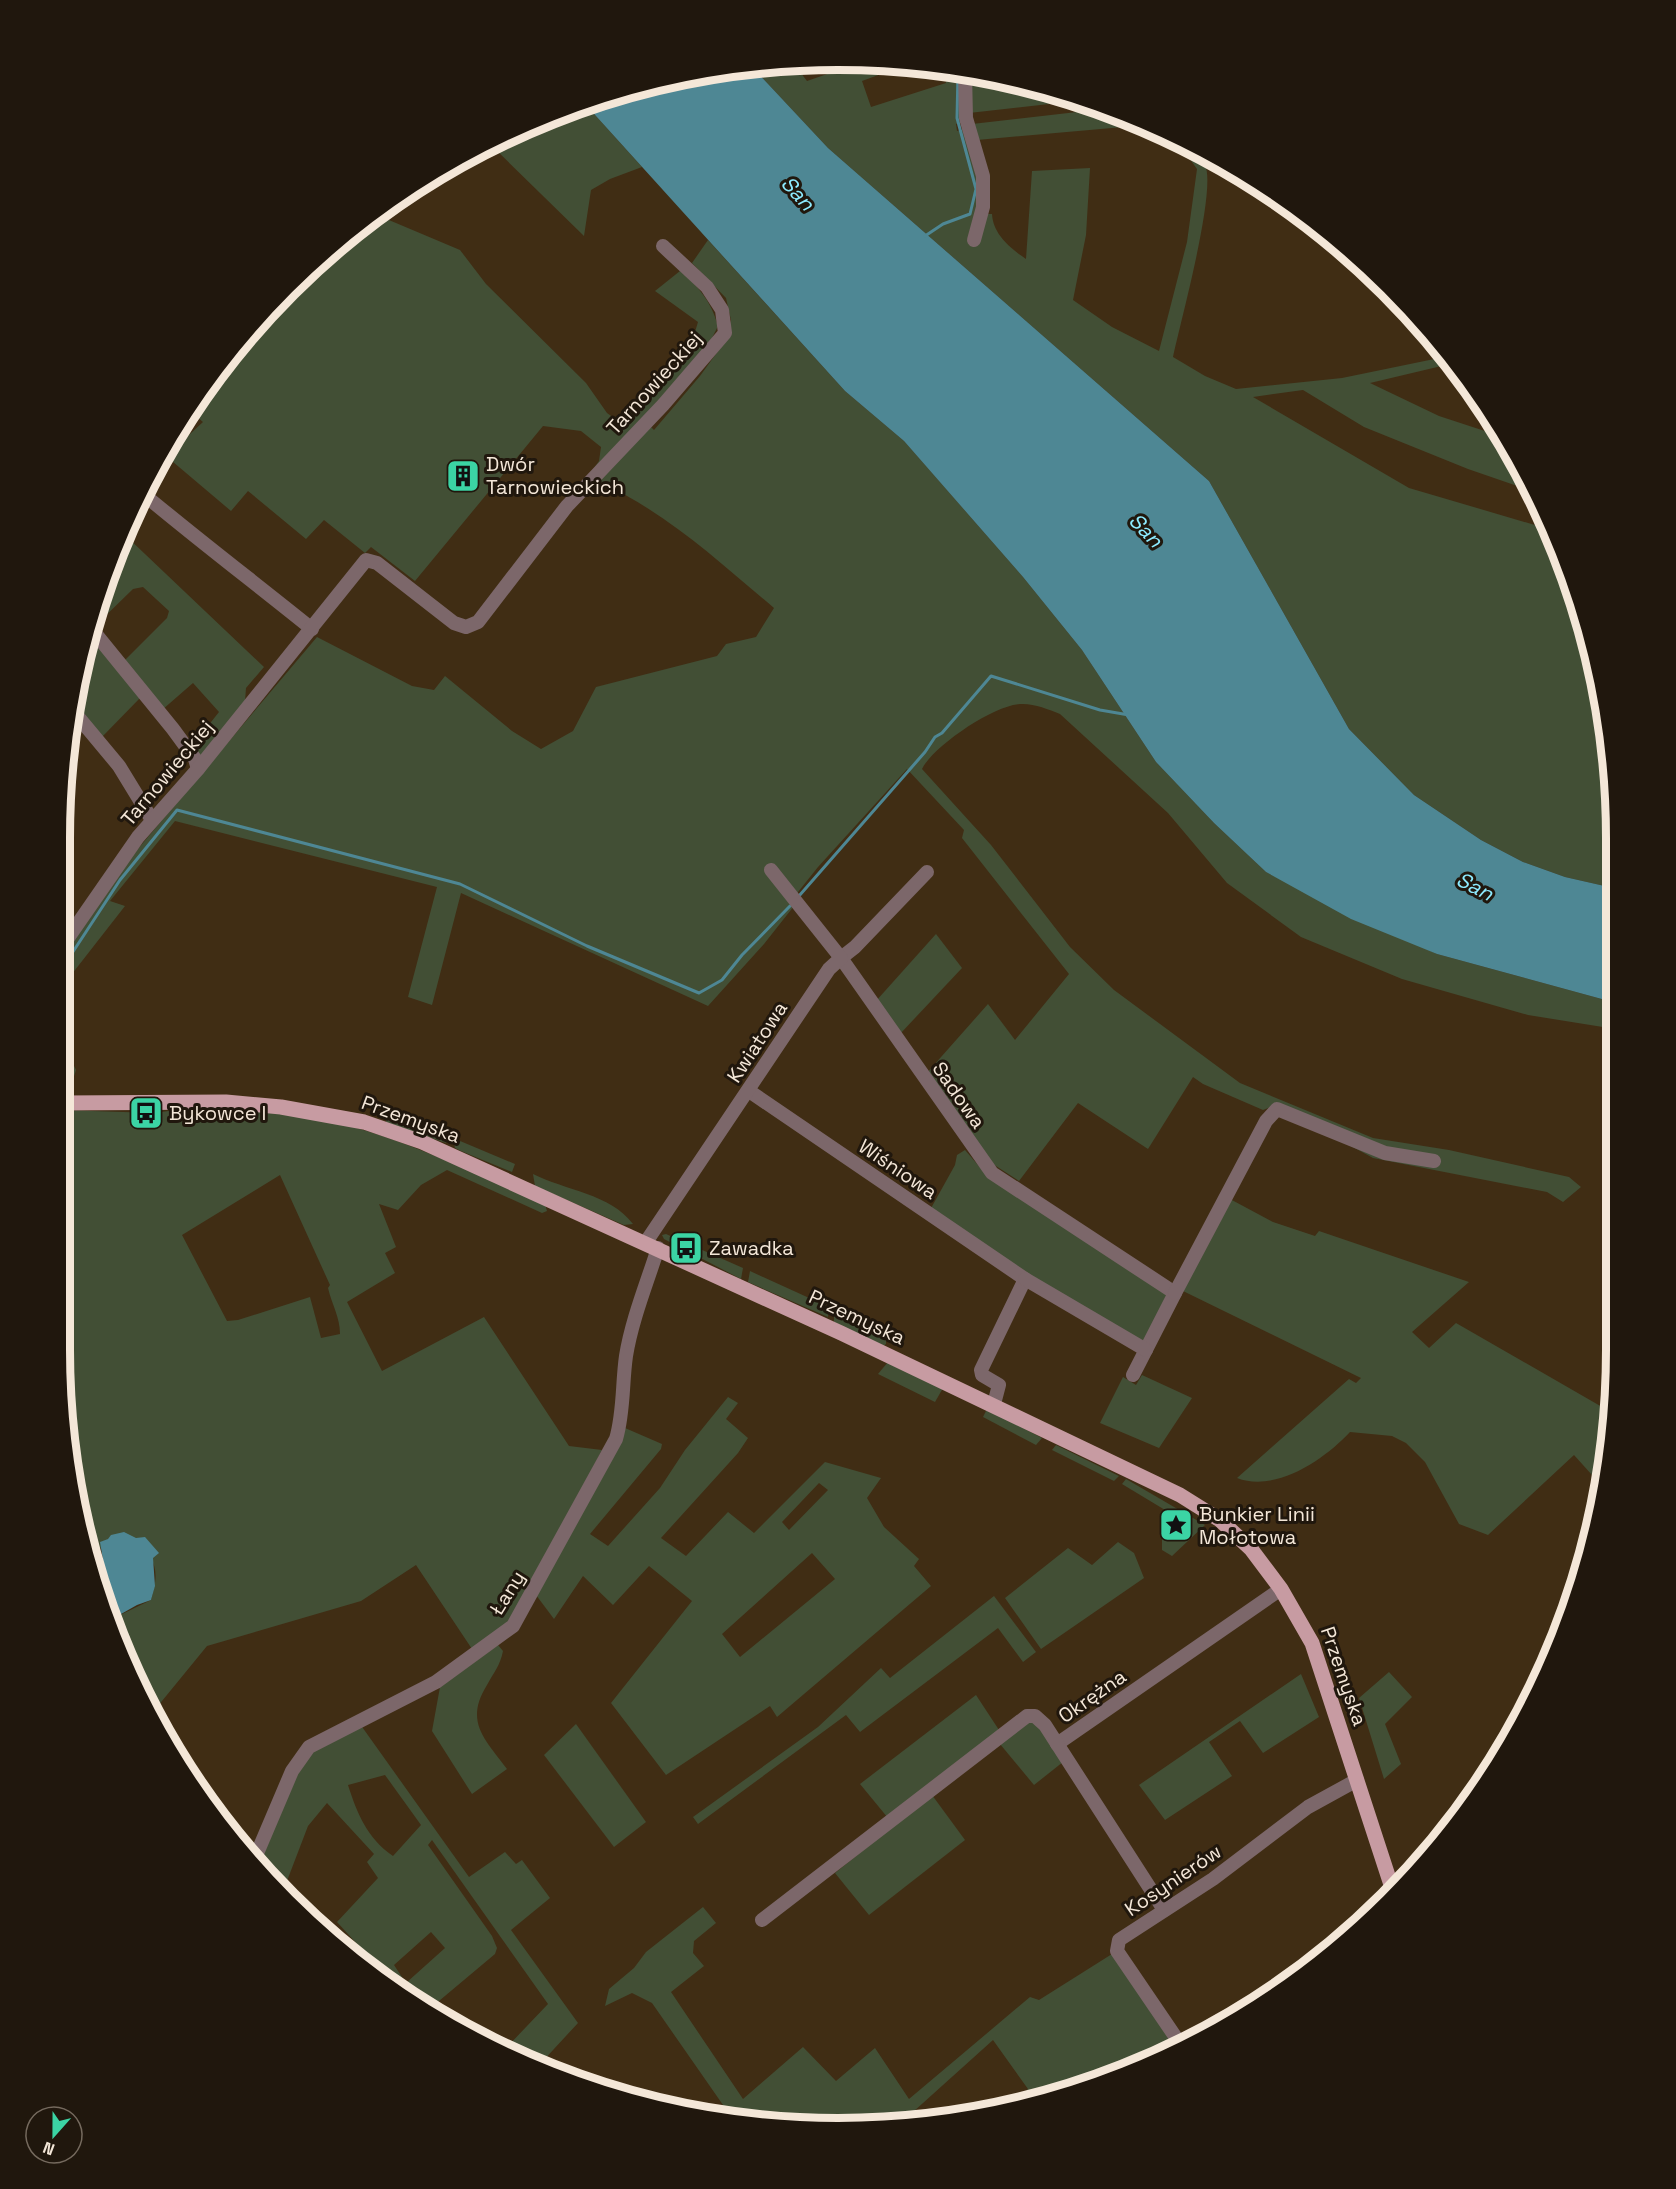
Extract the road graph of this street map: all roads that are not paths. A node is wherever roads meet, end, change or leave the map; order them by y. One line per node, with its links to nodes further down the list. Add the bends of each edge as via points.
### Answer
1 (965, 81): 2 (street, via 966,118 983,176 983,207)
2 (974, 240)
3 (663, 246): 5 (street, Tarnowieckiej, via 707,287 722,310 725,333 567,506 478,622 466,627 454,622 377,563 366,560)
4 (150, 499): 5 (street)
5 (312, 629): 8 (street, Tarnowieckiej)
6 (98, 636): 8 (street, via 173,729)
7 (80, 719): 9 (street, via 119,766)
8 (198, 769): 9 (street, Tarnowieckiej)
9 (152, 820): 12 (street, Tarnowieckiej)
10 (771, 870): 13 (street)
11 (927, 872): 13 (street)
12 (70, 935)
13 (840, 958): 14 (street, Kwiatowa); 19 (street, Sadowa, via 992,1173)
14 (749, 1091): 17 (street, Kwiatowa); 18 (street, Wiśniowa)
15 (70, 1103): 17 (main road, Przemyska, via 226,1102 364,1122 422,1142)
16 (1434, 1161): 19 (street, via 1384,1153 1277,1109 1266,1121)
17 (652, 1245): 22 (main road, Przemyska); 26 (street, Łany, via 626,1356 622,1420 616,1439 513,1626 436,1682 309,1747 296,1764)
18 (1025, 1279): 20 (street, Wiśniowa); 22 (street, via 981,1370 982,1375 999,1385)
19 (1175, 1293): 20 (street)
20 (1146, 1350): 21 (street)
21 (1133, 1374)
22 (994, 1404): 23 (main road, Przemyska, via 1130,1469 1220,1520 1251,1549)
23 (1281, 1589): 24 (street, Okrężna); 25 (main road, Przemyska, via 1312,1643)
24 (1057, 1744): 28 (street, Okrężna); 29 (street, via 1045,1725 1035,1716 1027,1716)
25 (1356, 1780): 27 (main road, Przemyska, via 1376,1857); 28 (street, Kosynierów, via 1308,1807 1213,1879)
26 (257, 1853)
27 (1390, 1885)
28 (1164, 1910): 30 (street, Kosynierów, via 1116,1945)
29 (762, 1920)
30 (1177, 2039)

